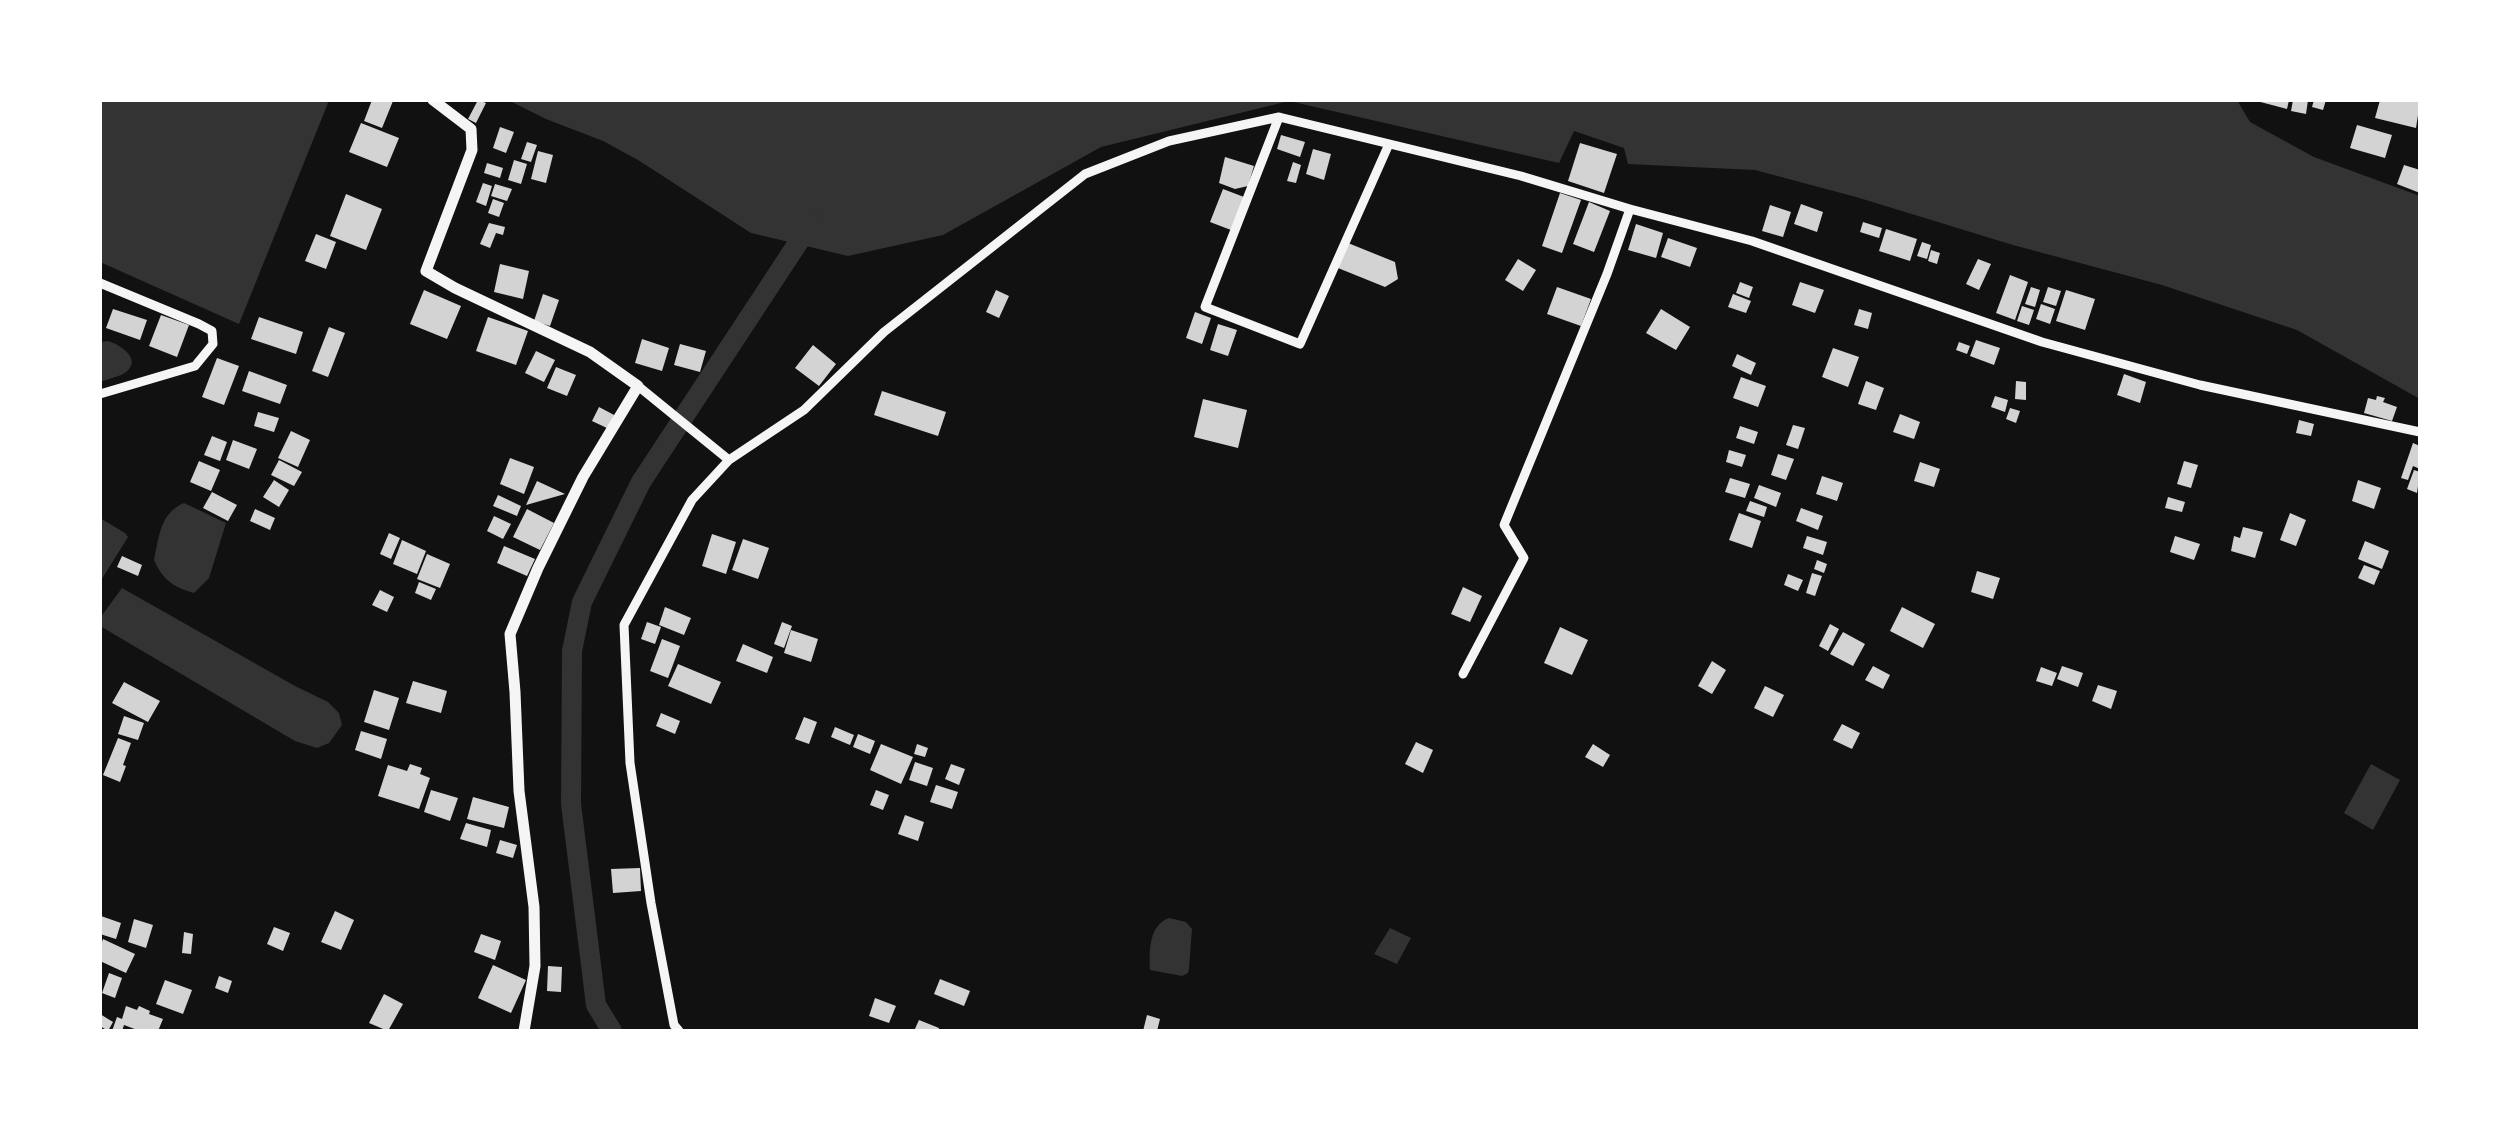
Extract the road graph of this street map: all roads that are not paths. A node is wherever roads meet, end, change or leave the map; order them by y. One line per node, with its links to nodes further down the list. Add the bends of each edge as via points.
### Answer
1 (433, 100): 6 (street, via 471,129 472,150 426,271 590,352)
2 (1278, 117): 3 (street); 3 (street, via 1205,307 1300,344); 9 (street, via 1169,140 1085,174 884,332 804,410)
3 (1389, 144): 4 (street)
4 (1630, 209): 8 (street, via 1788,253 2042,342 2200,385); 10 (street, via 1504,525 1524,558)
5 (100, 283): 7 (street, via 212,331 213,344 194,366)
6 (638, 386): 9 (street); 11 (street, via 583,477 510,634 534,907 535,966)
7 (100, 394)
8 (2420, 432)
9 (729, 460): 12 (street, via 692,500 624,625 630,763)
10 (1463, 674)
11 (524, 1031)
12 (679, 1031)

